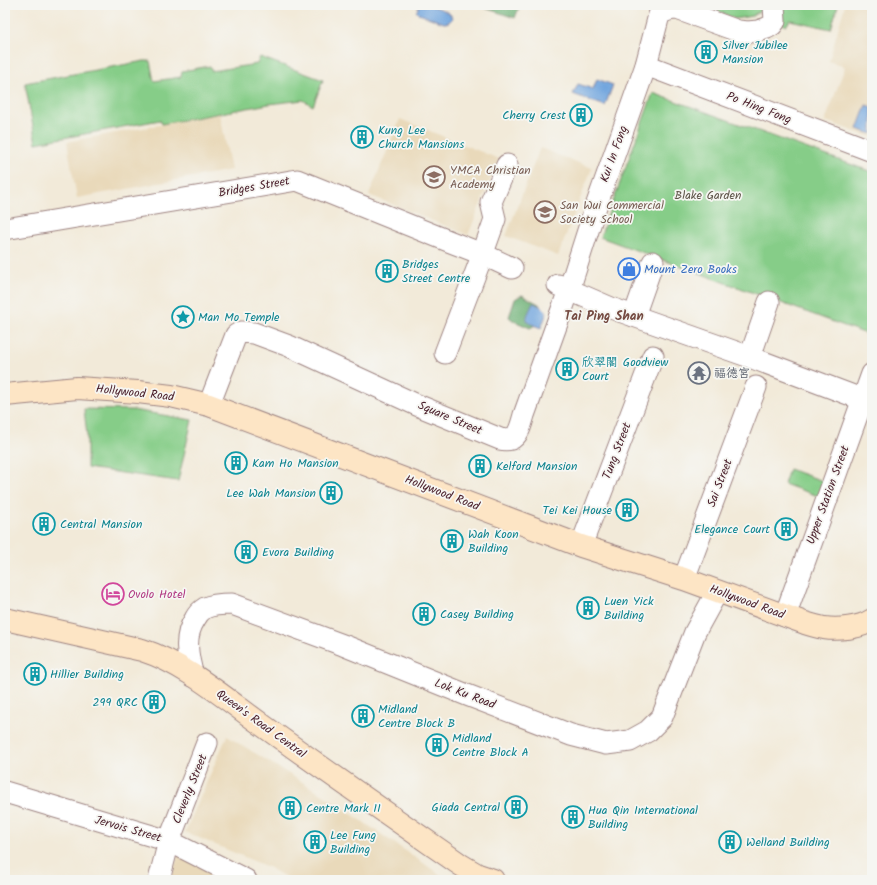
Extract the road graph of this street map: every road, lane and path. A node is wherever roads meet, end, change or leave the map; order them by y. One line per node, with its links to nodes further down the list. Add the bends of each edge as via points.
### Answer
1 (774, 5): 2 (street, Kui In Fong, via 775,21 772,25 748,32 738,31 677,9 664,11 659,16)
2 (646, 65): 3 (street, Po Hing Fong); 9 (street, Kui In Fong, via 594,212)
3 (872, 151)
4 (507, 165): 6 (street, via 491,202 495,219)
5 (5, 229): 6 (street, Bridges Street, via 297,180)
6 (482, 254): 8 (street, Bridges Street); 12 (street)
7 (653, 262): 11 (street)
8 (512, 268)
9 (563, 288): 11 (street); 19 (street, Square Street, via 519,430 510,440 500,439 423,408 289,346 254,333 241,332 236,335)
10 (769, 302): 14 (street)
11 (634, 316): 14 (street)
12 (445, 353)
13 (653, 356): 20 (street, Tung Street)
14 (750, 357): 18 (street)
15 (872, 374): 18 (street, Upper Station Street)
16 (756, 387): 21 (street, Sai Street)
17 (5, 395): 19 (street, Hollywood Road, via 77,388 172,396)
18 (868, 401): 23 (street, Upper Station Street)
19 (209, 405): 20 (street, Hollywood Road)
20 (581, 546): 21 (street, Hollywood Road)
21 (684, 579): 22 (street, Hollywood Road)
22 (717, 592): 23 (street, Hollywood Road); 26 (street, Lok Ku Road, via 695,632 662,717 648,731 630,741 606,744 571,735 232,604 206,608 192,622 187,646)
23 (785, 616): 25 (street, Hollywood Road, via 824,628 838,629)
24 (5, 619): 26 (street, Queen's Road Central, via 142,650)
25 (872, 620)
26 (194, 676): 30 (street, Queen's Road Central)
27 (208, 743): 29 (street, Cleverly Street)
28 (5, 792): 29 (street, Jervois Street)
29 (169, 841): 31 (street, Cleverly Street); 32 (street, Jervois Street)
30 (481, 878)
31 (159, 880)
32 (246, 880)

